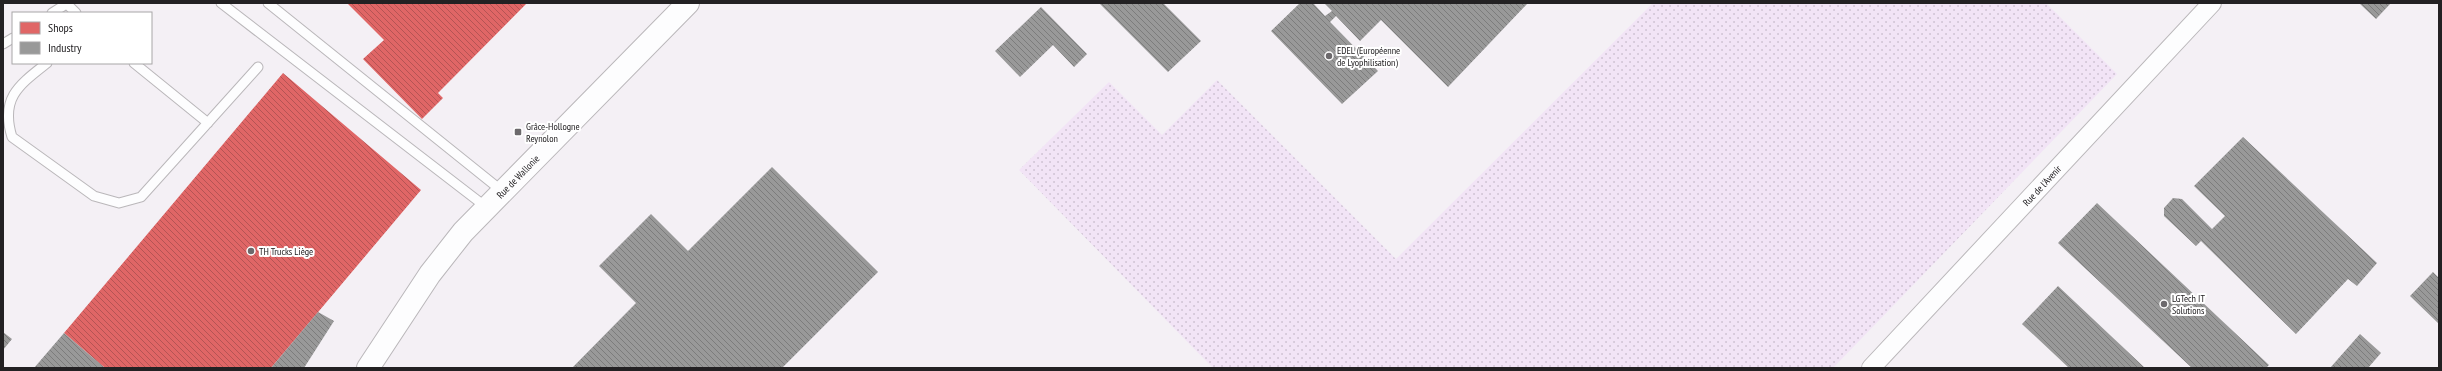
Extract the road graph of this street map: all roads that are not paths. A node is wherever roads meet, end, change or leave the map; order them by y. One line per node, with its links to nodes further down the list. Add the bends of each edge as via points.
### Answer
1 (67, 3): 6 (lane); 7 (lane)
2 (222, 3): 15 (lane)
3 (268, 3): 14 (lane)
4 (688, 3): 14 (street, Rue de Wallonie)
5 (2212, 3): 17 (street, Rue de l'Avenir)
6 (54, 12)
7 (75, 12)
8 (12, 39): 9 (lane)
9 (3, 44)
10 (46, 64): 13 (lane, via 9,94 4,118 7,128 12,137 94,196 119,203 141,197)
11 (135, 64): 13 (lane)
12 (258, 67): 13 (lane)
13 (208, 123)
14 (502, 192): 15 (street, Rue de Wallonie)
15 (486, 207): 16 (street, Rue de Wallonie, via 430,274)
16 (368, 368)
17 (1870, 368)

